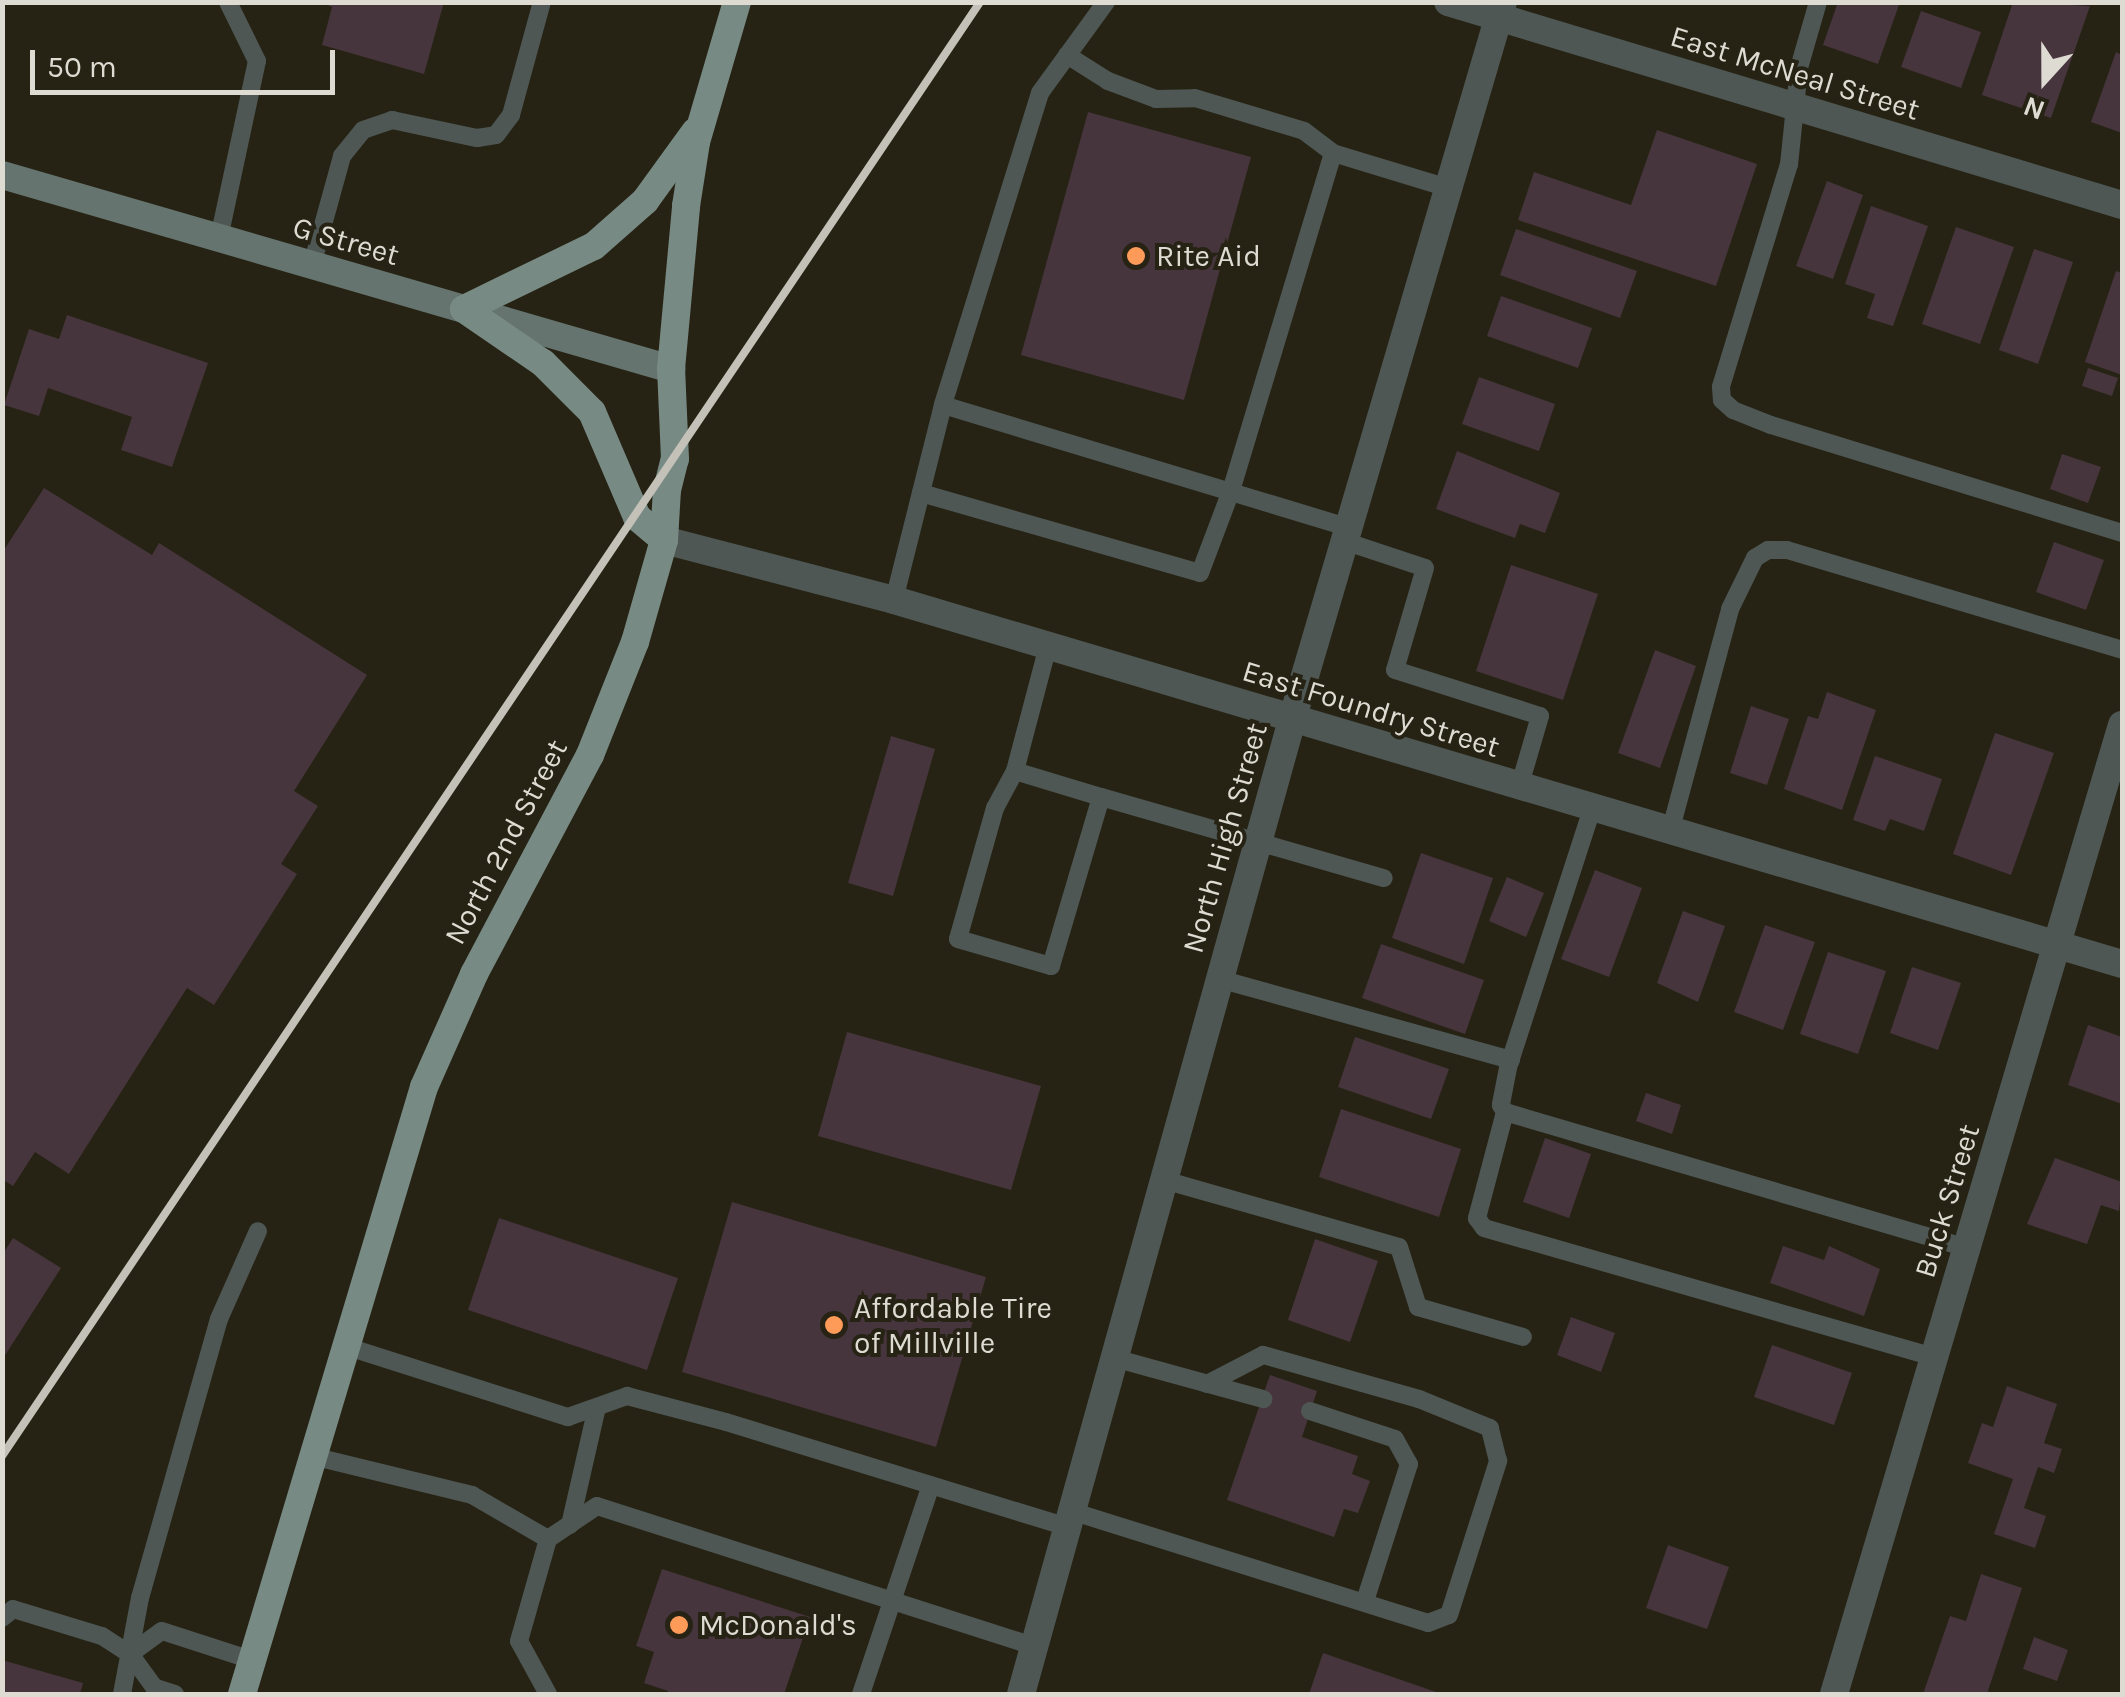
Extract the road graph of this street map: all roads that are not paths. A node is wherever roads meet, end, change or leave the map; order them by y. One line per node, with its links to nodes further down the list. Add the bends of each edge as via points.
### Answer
1 (228, 2): 15 (lane, via 257,60)
2 (542, 2): 16 (lane, via 511,115 496,135 477,138 392,120 364,130 342,156)
3 (737, 2): 10 (main road, North 2nd Street)
4 (1106, 2): 8 (lane)
5 (1448, 2): 7 (street, East McNeal Street)
6 (1818, 2): 9 (lane)
7 (1500, 10): 9 (street, East McNeal Street); 13 (street, North High Street)
8 (1067, 55): 11 (lane, via 1108,82 1156,98 1196,98 1304,131); 19 (lane, via 1040,94)
9 (1795, 107): 14 (street, East McNeal Street); 22 (lane, via 1789,164 1722,400 1772,425)
10 (703, 121): 17 (main road, via 644,201 594,246); 18 (main road, North 2nd Street, via 686,206)
11 (1333, 154): 13 (lane); 20 (lane)
12 (2, 175): 15 (main road, G Street)
13 (1448, 188): 23 (street, North High Street)
14 (2122, 206)
15 (219, 238): 16 (main road, G Street)
16 (312, 264): 17 (main road, G Street)
17 (464, 309): 18 (main road, G Street); 24 (main road, via 543,364 592,412 637,516)
18 (672, 369): 24 (main road, North 2nd Street, via 675,459)
19 (943, 406): 20 (lane); 21 (lane)
20 (1231, 491): 21 (lane, via 1200,573); 23 (lane)
21 (921, 493): 25 (lane)
22 (2122, 533)
23 (1346, 534): 28 (street, North High Street); 31 (lane, via 1425,568 1394,670 1540,716)
24 (664, 540): 25 (street, East Foundry Street); 46 (main road, North 2nd Street, via 635,642 590,755 443,1038)
25 (894, 600): 26 (street, East Foundry Street)
26 (1048, 646): 28 (street, East Foundry Street); 30 (lane)
27 (2122, 650): 34 (lane, via 1787,550 1768,550 1755,558 1730,610)
28 (1292, 720): 31 (street, East Foundry Street); 35 (street, North High Street)
29 (2122, 725): 37 (street, Buck Street)
30 (1015, 771): 32 (lane); 32 (lane, via 995,808 958,939 1051,966)
31 (1519, 788): 33 (street, East Foundry Street)
32 (1101, 798): 35 (lane)
33 (1592, 809): 34 (street, East Foundry Street); 40 (lane)
34 (1670, 832): 37 (street, East Foundry Street)
35 (1258, 841): 36 (lane); 39 (street, North High Street)
36 (1384, 878)
37 (2057, 945): 38 (street, East Foundry Street); 44 (street, Buck Street)
38 (2122, 964)
39 (1220, 979): 40 (lane); 42 (street, North High Street)
40 (1511, 1060): 41 (lane)
41 (1504, 1112): 44 (lane); 47 (lane, via 1477,1218 1484,1228)
42 (1164, 1180): 45 (lane, via 1399,1247 1418,1307); 48 (street, North High Street)
43 (258, 1231): 62 (lane, via 220,1319)
44 (1967, 1248): 47 (street, Buck Street)
45 (1524, 1337)
46 (345, 1346): 51 (lane, via 568,1418); 53 (main road, North 2nd Street)
47 (1934, 1357): 70 (street, Buck Street)
48 (1114, 1358): 49 (lane); 55 (street, North High Street)
49 (1207, 1384): 50 (lane); 59 (lane, via 1263,1354 1419,1399 1490,1428 1498,1461 1450,1616 1428,1622)
50 (1263, 1399)
51 (597, 1407): 54 (lane, via 627,1396); 56 (lane)
52 (1310, 1410): 59 (lane, via 1395,1439 1409,1464)
53 (312, 1456): 57 (lane, via 472,1495); 63 (main road, North 2nd Street)
54 (932, 1485): 55 (lane); 58 (lane)
55 (1069, 1519): 59 (lane); 61 (street, North High Street)
56 (570, 1525): 57 (lane); 58 (lane, via 597,1506)
57 (548, 1540): 67 (lane, via 519,1640)
58 (890, 1599): 61 (lane); 68 (lane)
59 (1365, 1601)
60 (2, 1618): 62 (lane, via 14,1610 102,1636)
61 (1034, 1646): 69 (street, North High Street)
62 (130, 1654): 63 (lane, via 162,1631); 64 (lane); 65 (lane, via 154,1688)
63 (252, 1660): 66 (main road, North 2nd Street)
64 (122, 1694)
65 (176, 1694)
66 (242, 1694)
67 (548, 1694)
68 (862, 1694)
69 (1025, 1694)
70 (1834, 1694)

